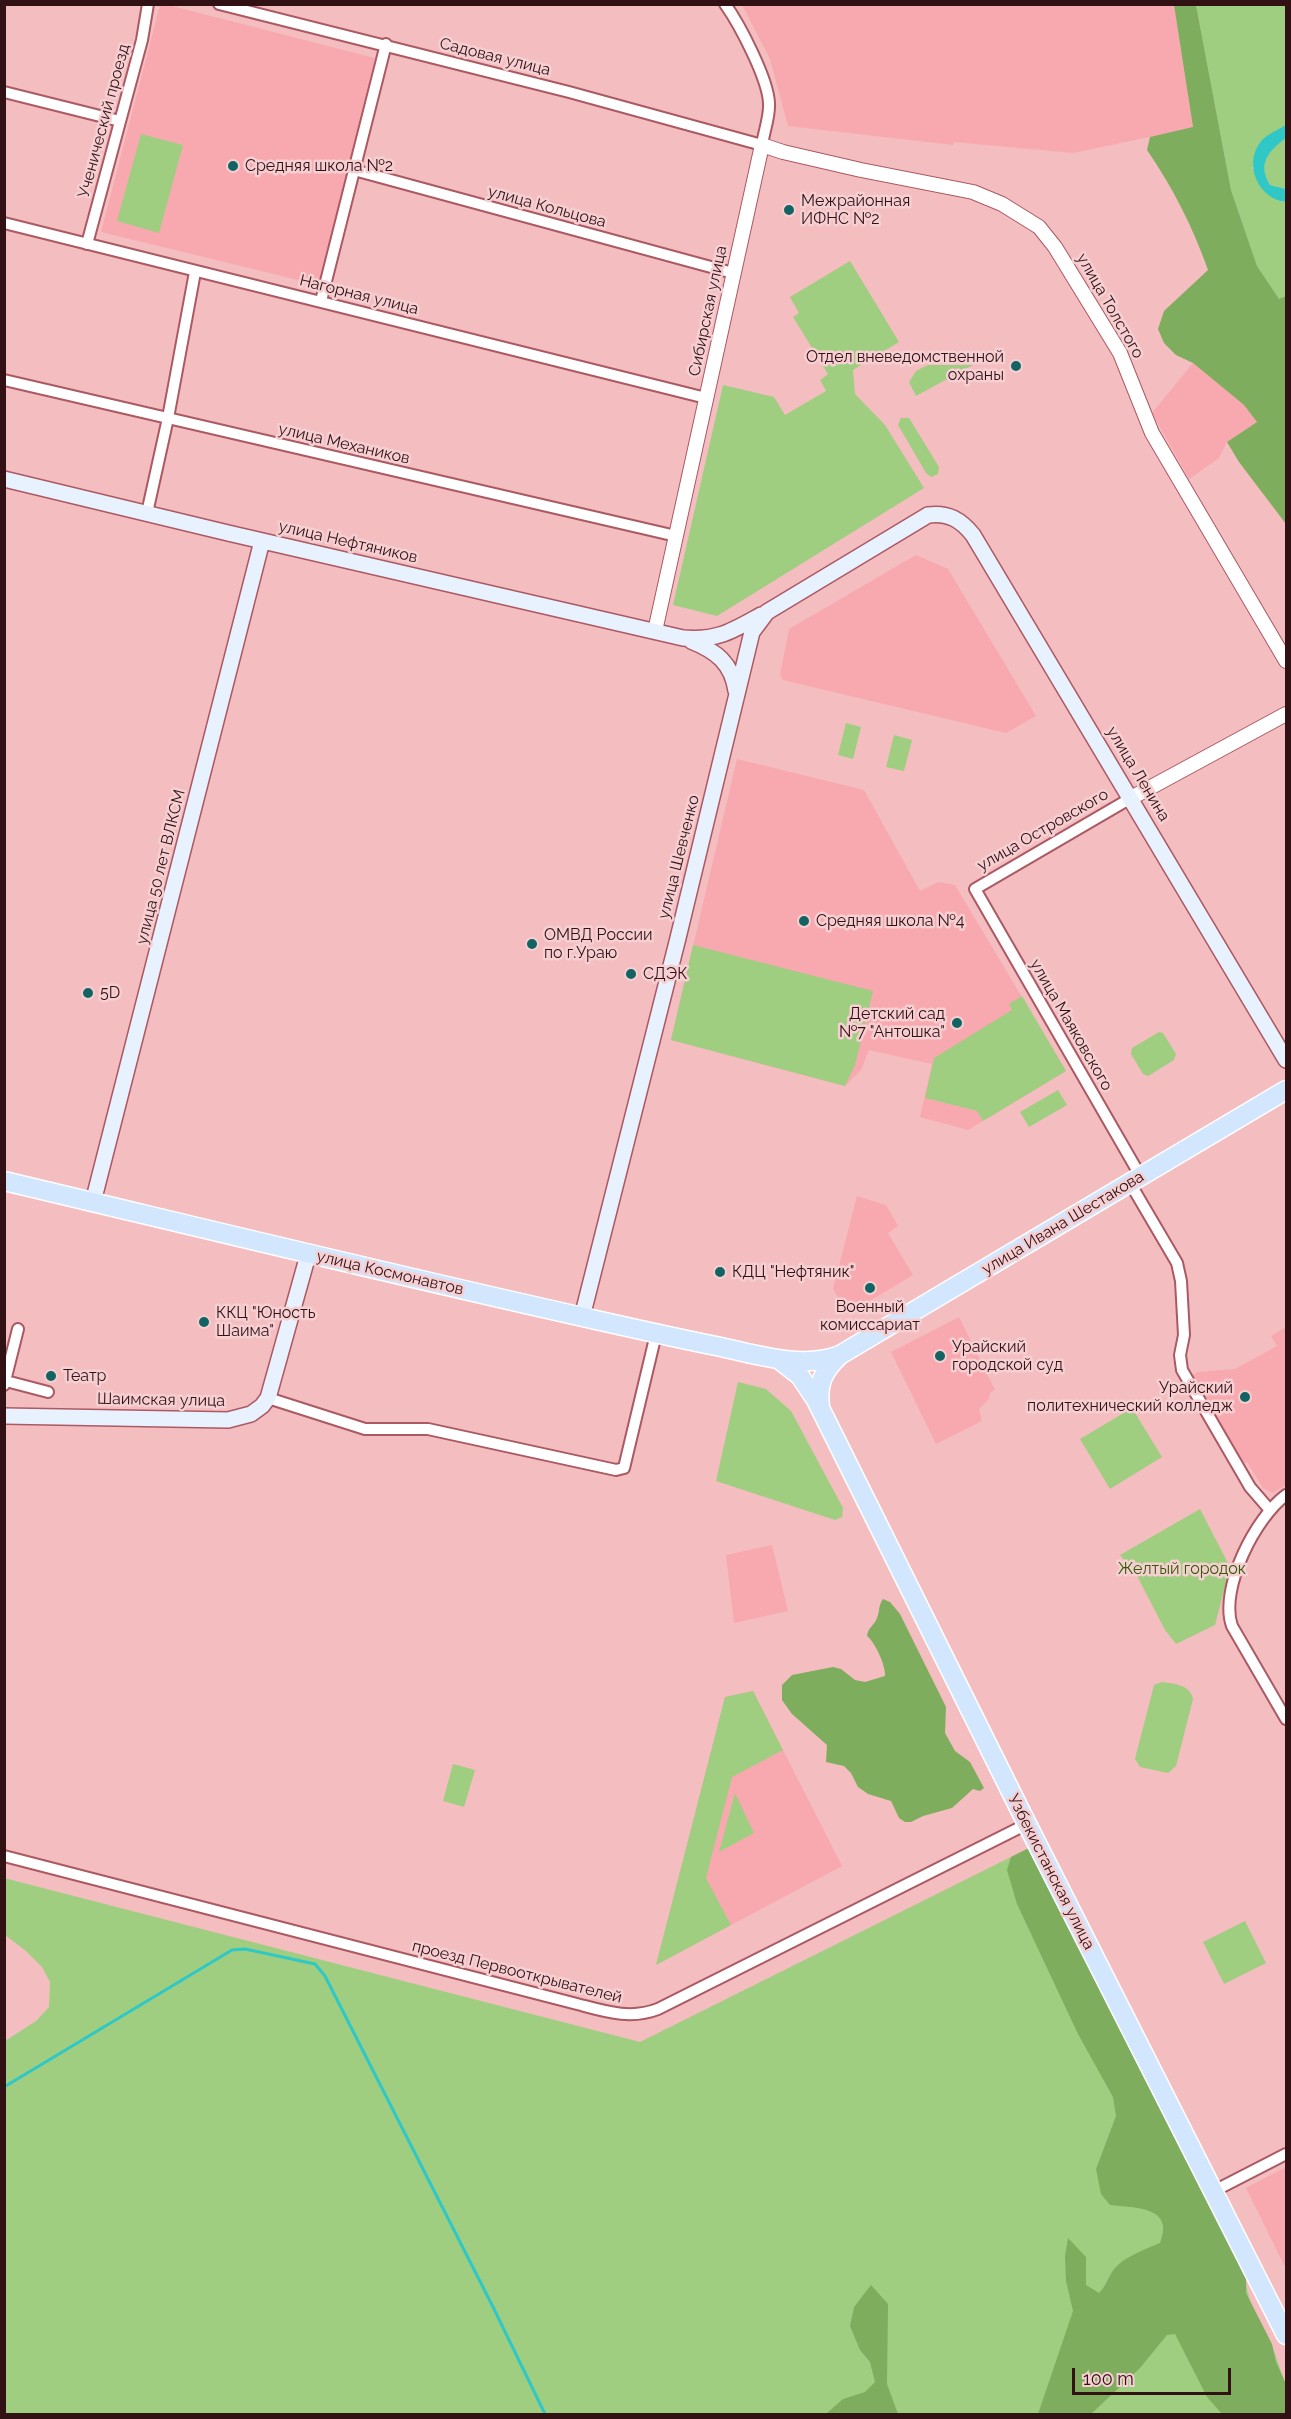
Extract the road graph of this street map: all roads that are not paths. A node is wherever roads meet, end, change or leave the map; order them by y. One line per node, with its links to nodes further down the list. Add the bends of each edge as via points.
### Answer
1 (148, 4): 6 (street, Ученический проезд)
2 (219, 4): 4 (street, Садовая улица)
3 (725, 4): 7 (street, Сибирская улица, via 739,26 768,94)
4 (386, 44): 7 (street, Садовая улица); 8 (street)
5 (4, 92): 6 (street)
6 (120, 121): 10 (street, Ученический проезд)
7 (762, 145): 12 (street, Сибирская улица); 25 (street, улица Толстого, via 783,153 973,192 1039,227 1120,353 1152,433)
8 (354, 170): 12 (street, улица Кольцова); 13 (street)
9 (4, 224): 10 (street, Нагорная улица)
10 (87, 244): 11 (street, Нагорная улица)
11 (195, 272): 13 (street, Нагорная улица); 16 (street)
12 (733, 273): 15 (street, Сибирская улица)
13 (321, 301): 15 (street, Нагорная улица)
14 (4, 380): 16 (street, улица Механиков)
15 (706, 398): 20 (street, Сибирская улица)
16 (168, 418): 18 (street); 20 (street, улица Механиков)
17 (4, 479): 18 (main road, улица Нефтяников)
18 (147, 513): 21 (main road, улица Нефтяников)
19 (949, 515): 22 (main road, улица Шевченко, via 928,515); 28 (main road, улица Ленина, via 973,535)
20 (676, 536): 23 (street, Сибирская улица)
21 (262, 541): 23 (main road, улица Нефтяников); 34 (main road, улица 50 лет ВЛКСМ)
22 (766, 612): 24 (main road, улица Нефтяников, via 722,636); 26 (main road, улица Шевченко, via 752,632)
23 (655, 631): 24 (main road, улица Нефтяников)
24 (683, 638): 26 (main road, улица Нефтяников, via 722,658 732,674)
25 (1287, 661)
26 (736, 694): 36 (main road, улица Шевченко)
27 (1287, 714): 28 (street, улица Островского)
28 (1131, 798): 29 (street, улица Островского); 30 (main road, улица Ленина)
29 (975, 889): 32 (street, улица Маяковского)
30 (1287, 1060)
31 (1287, 1090): 32 (main road, улица Ивана Шестакова)
32 (1136, 1180): 39 (main road, улица Ивана Шестакова); 47 (street, улица Маяковского, via 1177,1263 1184,1335 1182,1370 1250,1487)
33 (4, 1181): 34 (main road, улица Космонавтов)
34 (93, 1202): 35 (main road, улица Космонавтов)
35 (308, 1255): 36 (main road, улица Космонавтов); 43 (main road)
36 (582, 1317): 38 (main road, улица Космонавтов)
37 (18, 1329): 41 (street)
38 (656, 1334): 40 (main road, улица Космонавтов); 43 (street, via 624,1468 616,1470 428,1429 365,1429)
39 (840, 1355): 40 (main road, улица Космонавтов, via 827,1360); 44 (main road, via 823,1375)
40 (778, 1359): 44 (main road, Узбекистанская улица, via 800,1376)
41 (5, 1383): 42 (street)
42 (48, 1392)
43 (268, 1398): 45 (main road, Шаимская улица, via 252,1414 228,1420)
44 (820, 1407): 49 (main road, Узбекистанская улица)
45 (4, 1416)
46 (1287, 1495): 47 (street)
47 (1269, 1509): 48 (street, via 1244,1551 1228,1610 1232,1626)
48 (1287, 1719)
49 (1027, 1824): 50 (street, проезд Первооткрывателей, via 658,2009 634,2015 612,2013); 52 (main road, Узбекистанская улица)
50 (4, 1856)
51 (1287, 2154): 52 (street)
52 (1214, 2191): 53 (main road, Узбекистанская улица)
53 (1287, 2335)

